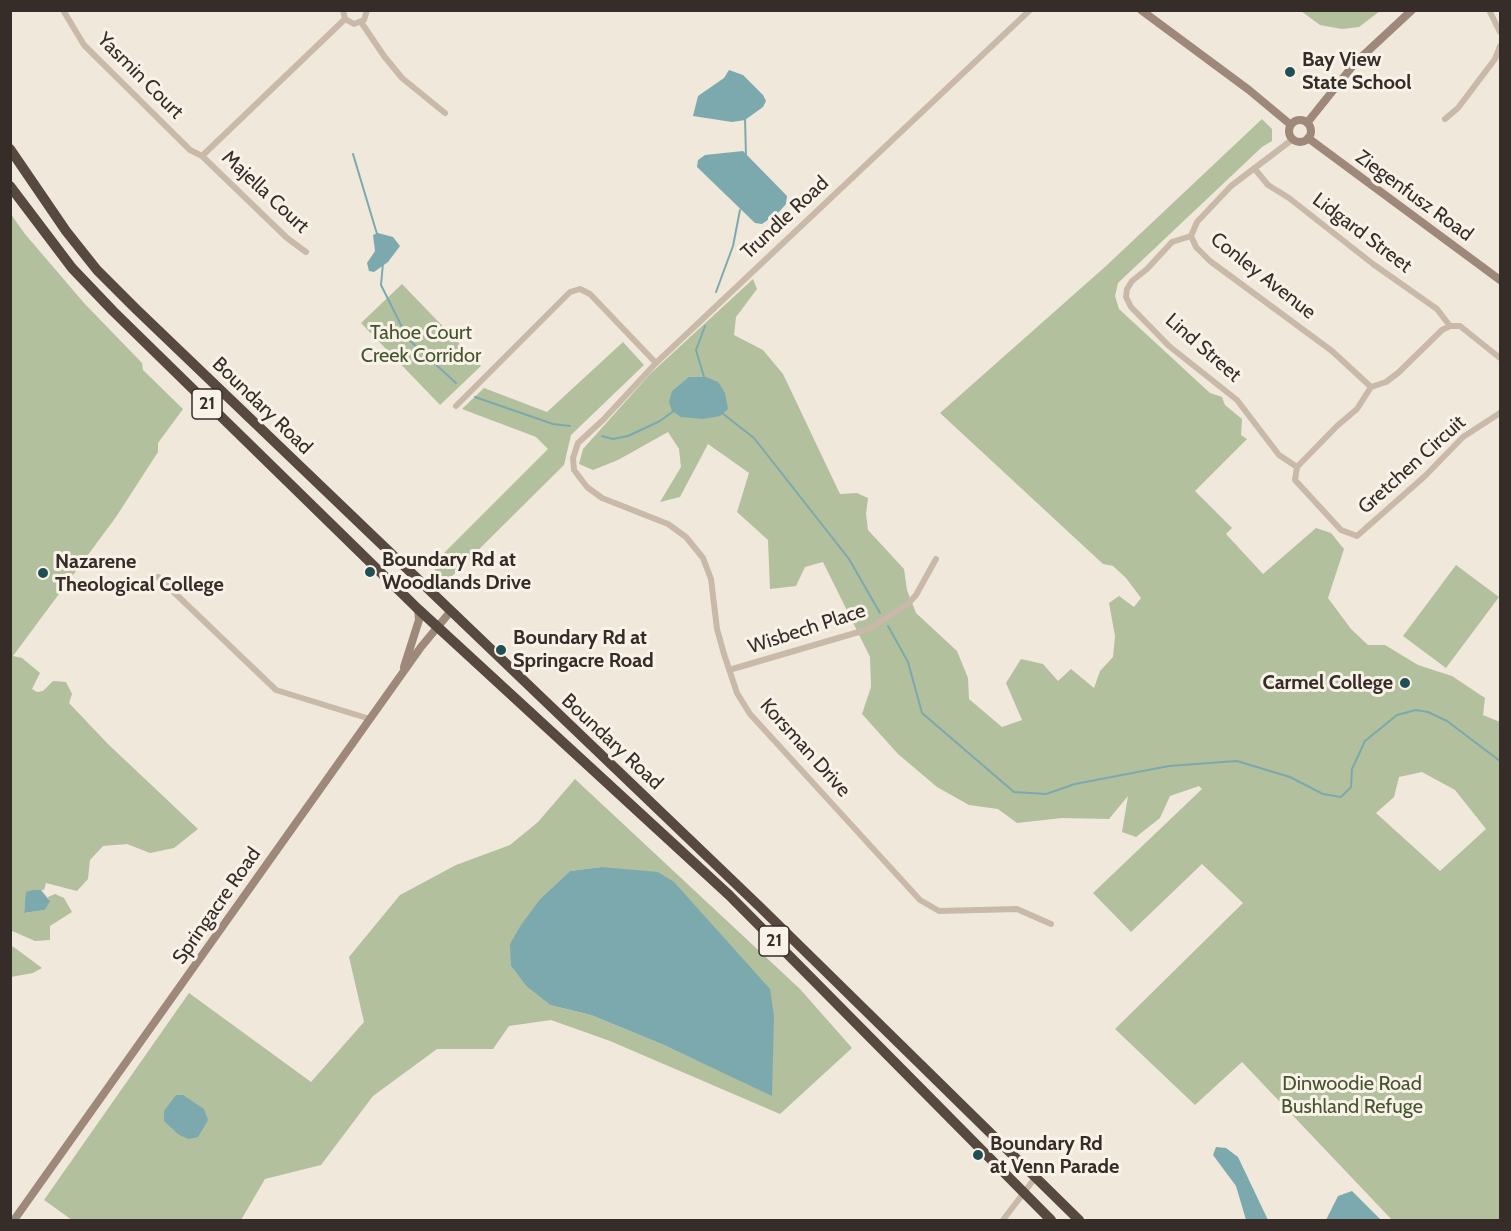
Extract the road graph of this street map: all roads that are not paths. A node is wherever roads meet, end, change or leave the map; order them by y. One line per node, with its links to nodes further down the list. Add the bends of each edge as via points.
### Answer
1 (63, 10): 19 (street, Yasmin Court, via 84,45 190,150)
2 (343, 10): 8 (street)
3 (367, 10): 9 (street)
4 (1030, 10): 29 (street, Trundle Road)
5 (1141, 10): 15 (street)
6 (1412, 10): 14 (street, via 1355,63)
7 (1489, 10): 10 (street)
8 (345, 19): 9 (street, via 354,24); 19 (street)
9 (361, 22): 12 (street, via 402,78)
10 (1500, 32)
11 (1500, 46): 13 (street, via 1496,59)
12 (445, 113)
13 (1445, 119)
14 (1307, 123): 15 (street, via 1298,120); 16 (street, via 1311,130)
15 (1290, 125): 17 (street)
16 (1308, 138): 17 (street); 26 (street, Ziegenfusz Road)
17 (1293, 139): 20 (street, Conley Avenue)
18 (10, 149): 22 (highway, Boundary Road / 21)
19 (202, 156): 25 (street, Majella Court)
20 (1254, 168): 23 (street, Conley Avenue, via 1197,222); 27 (street, Lidgard Street, via 1268,185 1437,309)
21 (10, 186): 24 (highway, Boundary Road / 21)
22 (66, 231): 24 (highway); 38 (highway, Boundary Road / 21, via 136,309)
23 (1191, 236): 30 (street, Conley Avenue, via 1210,261 1332,351); 34 (street, Lind Street, via 1172,242 1132,280 1126,297 1169,346 1237,400 1279,455)
24 (51, 242): 37 (highway, Boundary Road / 21, via 113,311)
25 (306, 252)
26 (1500, 280)
27 (1449, 326): 28 (street, via 1466,329); 30 (street, via 1398,373)
28 (1500, 358)
29 (656, 363): 31 (street, via 590,294 580,289 570,292); 33 (street, Trundle Road, via 578,443)
30 (1371, 387): 34 (street, via 1357,410)
31 (456, 406)
32 (1500, 413): 34 (street, Gretchen Circuit, via 1462,437 1357,536 1341,530 1295,480)
33 (573, 458): 40 (street, Korsman Drive, via 574,470 587,487 602,498 668,525 686,537 703,558 711,579 717,629)
34 (1297, 466)
35 (936, 559): 40 (street, Wisbech Place, via 908,604 869,629)
36 (158, 577): 42 (street, via 276,690)
37 (418, 609): 39 (highway, Boundary Road / 21); 41 (street, via 419,620)
38 (450, 612): 39 (street, Springacre Road); 44 (highway, Boundary Road / 21, via 759,906)
39 (437, 627): 41 (street, Springacre Road); 45 (highway, Boundary Road / 21, via 729,895)
40 (729, 670): 43 (street, Korsman Drive, via 750,714 929,907 952,912 1017,909)
41 (401, 675): 42 (street, Springacre Road)
42 (370, 719): 46 (street, Springacre Road)
43 (1051, 924)
44 (1035, 1178): 45 (street); 49 (highway, Boundary Road / 21)
45 (1024, 1193): 47 (street); 48 (highway, Boundary Road / 21)
46 (14, 1221)
47 (1003, 1221)
48 (1051, 1221)
49 (1079, 1221)

